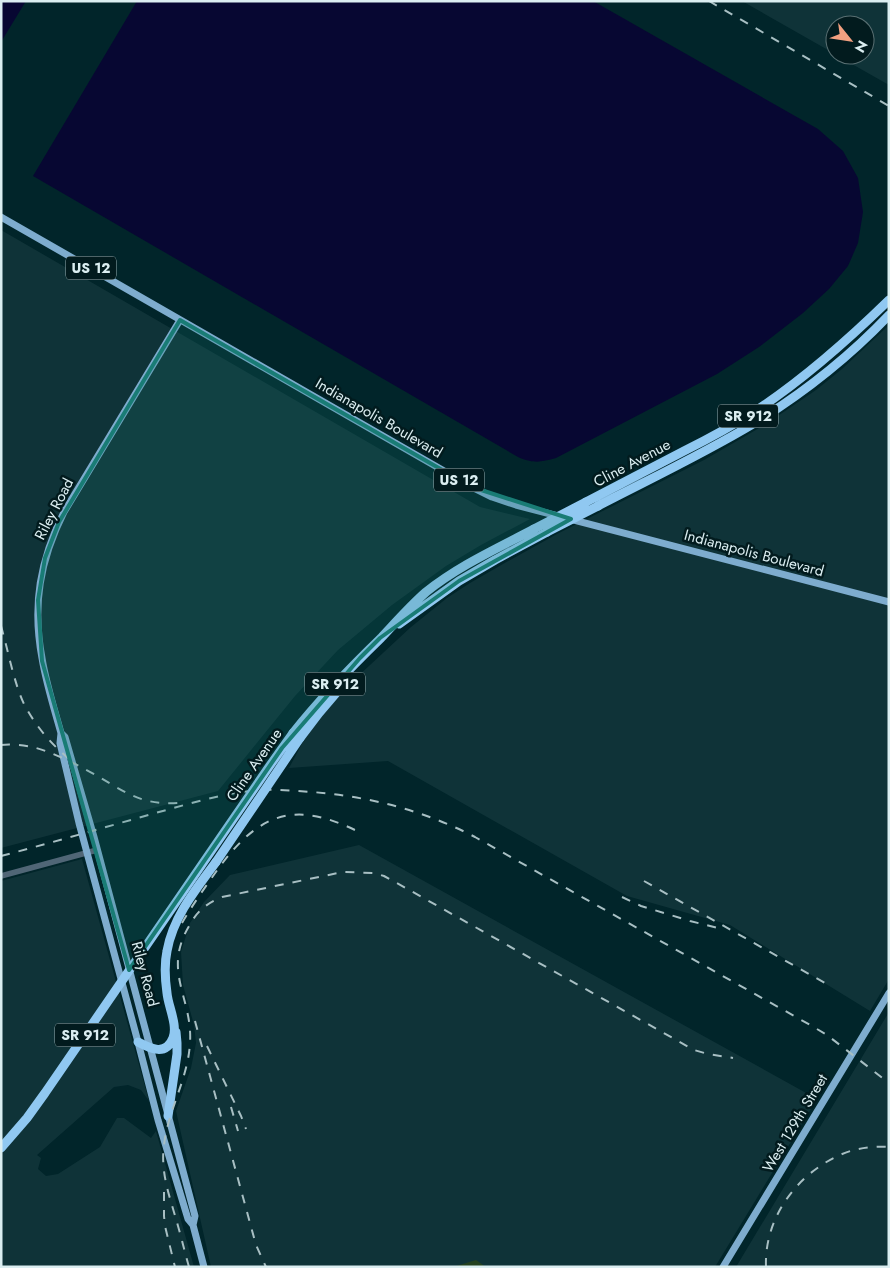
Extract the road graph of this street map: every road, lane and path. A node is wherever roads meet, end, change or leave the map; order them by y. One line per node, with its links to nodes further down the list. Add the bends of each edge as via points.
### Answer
1 (1, 217): 4 (main road, Indianapolis Boulevard / US 12)
2 (889, 300): 7 (highway, Cline Avenue / SR 912, bridge, via 826,358 754,412 464,567 427,591)
3 (889, 315): 6 (highway, Cline Avenue / SR 912, bridge, via 833,367 774,411 495,560 459,581)
4 (180, 320): 5 (main road, Indianapolis Boulevard / US 12, via 492,497); 8 (main road, Riley Road, via 64,512 45,558 39,588 38,630 42,661)
5 (889, 602)
6 (404, 621): 7 (highway, Cline Avenue / SR 912); 9 (highway)
7 (380, 638): 9 (highway, Cline Avenue / SR 912, via 328,692)
8 (61, 733): 10 (main road, Riley Road, via 65,737); 11 (main road, Riley Road, via 60,746)
9 (297, 735): 14 (highway, bridge, via 174,926 166,958 165,980); 18 (highway, Cline Avenue / SR 912, bridge, via 271,764 28,1118)
10 (97, 850): 11 (street); 16 (main road, Riley Road)
11 (87, 852): 12 (street); 15 (main road, Riley Road)
12 (1, 876)
13 (889, 993): 21 (main road, West 129th Street)
14 (175, 1029): 16 (highway, via 166,1047); 17 (highway, via 176,1054)
15 (138, 1042): 16 (highway); 19 (main road, Riley Road, via 158,1120 188,1219)
16 (150, 1049): 17 (main road, Riley Road)
17 (168, 1116): 19 (main road, Riley Road, via 195,1216)
18 (1, 1148)
19 (193, 1225): 20 (main road, Riley Road)
20 (204, 1267)
21 (723, 1267)

